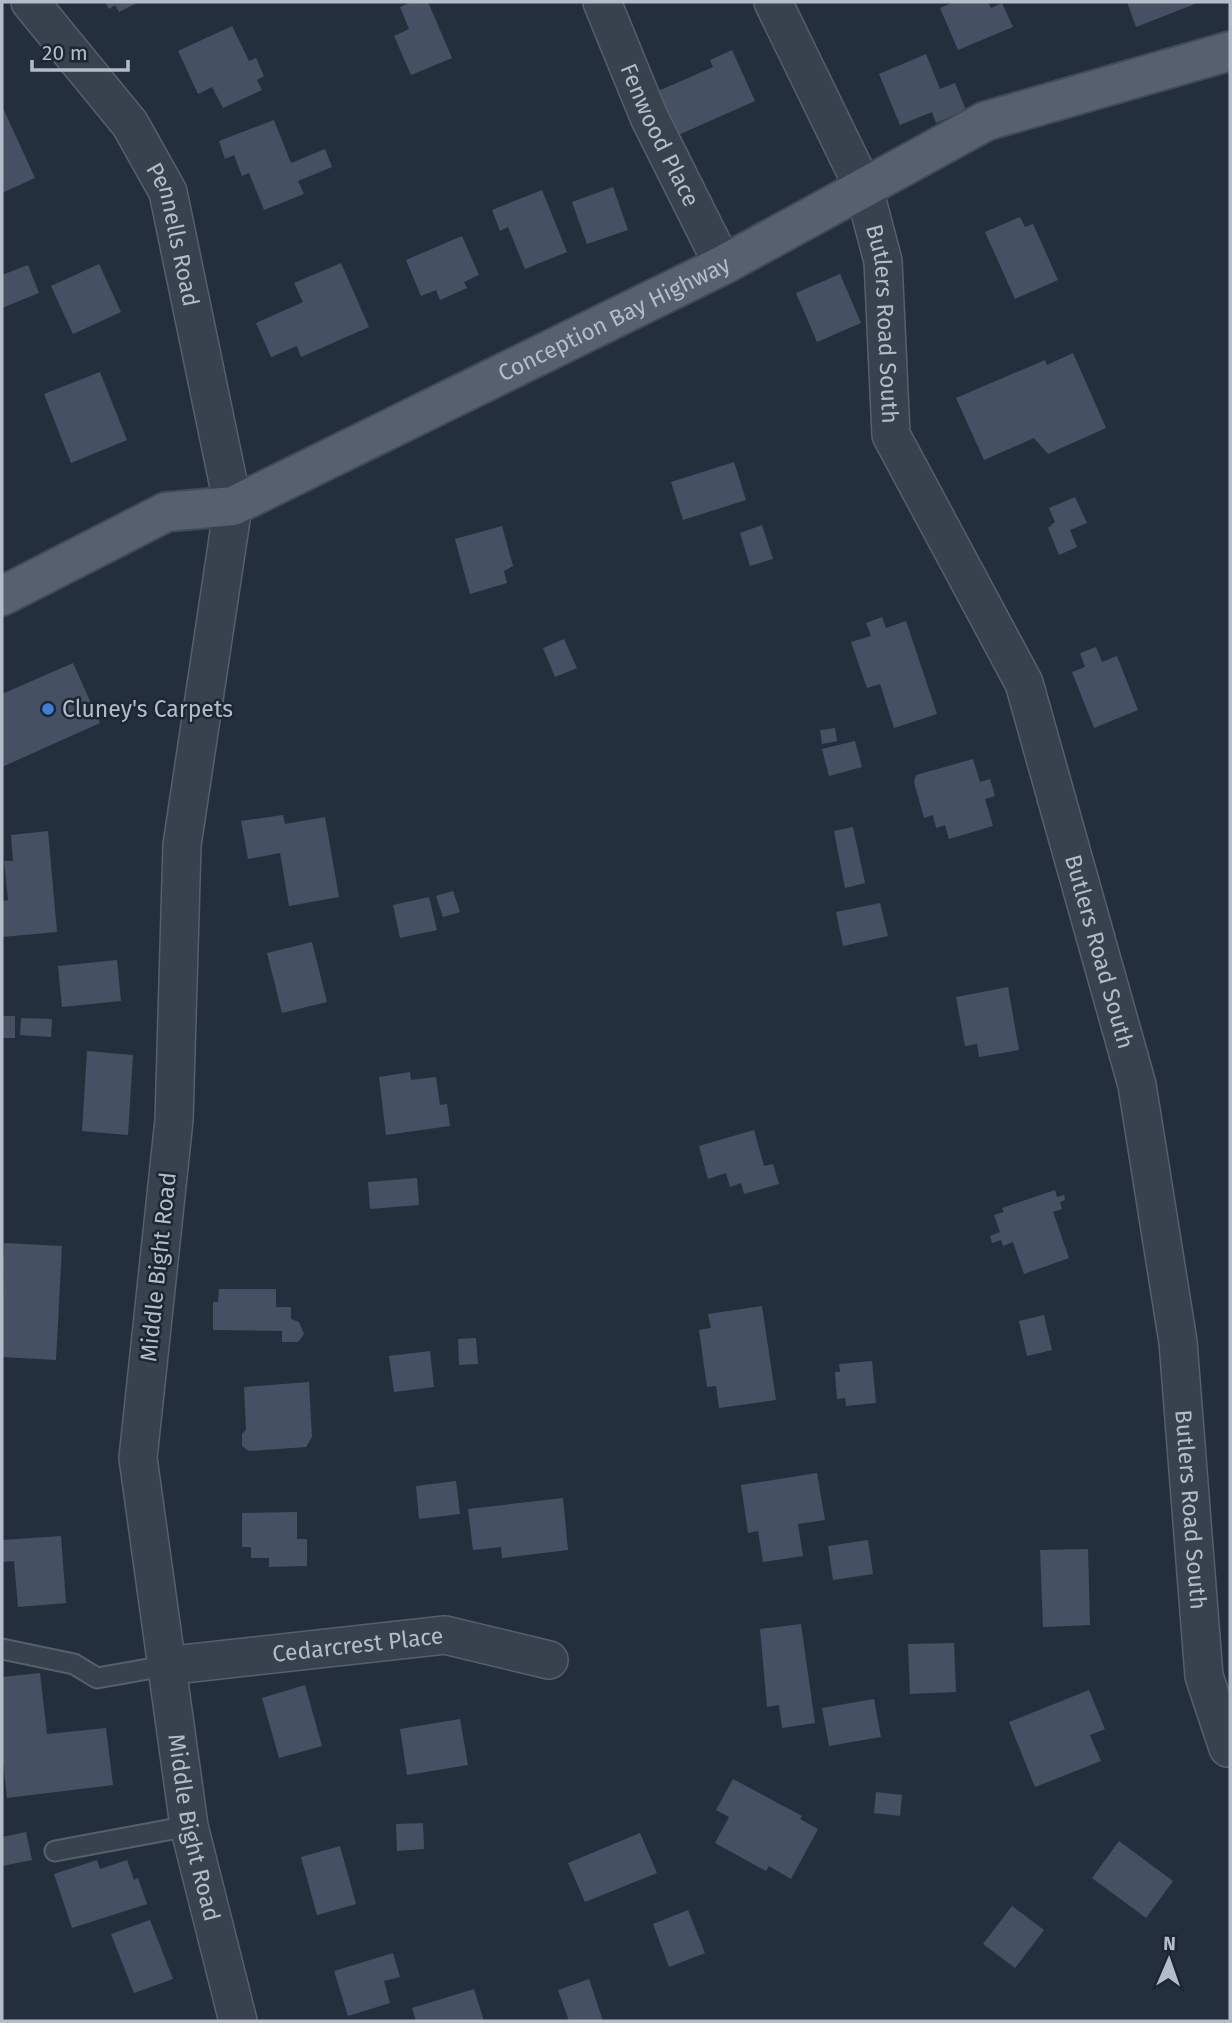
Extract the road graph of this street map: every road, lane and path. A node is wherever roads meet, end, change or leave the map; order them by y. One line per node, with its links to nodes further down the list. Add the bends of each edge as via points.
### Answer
1 (30, 2): 7 (street, Pennells Road, via 130,124 168,192)
2 (602, 2): 6 (street, Fenwood Place, via 649,117)
3 (773, 2): 5 (street, Butlers Road South)
4 (1230, 51): 5 (main road, Conception Bay Highway, via 986,121)
5 (864, 189): 6 (main road, Conception Bay Highway); 12 (street, Butlers Road South, via 883,261 891,435 1024,683 1137,1086 1178,1342 1204,1676)
6 (723, 265): 7 (main road, Conception Bay Highway)
7 (233, 506): 8 (main road, Conception Bay Highway, via 166,512); 11 (street, Middle Bight Road, via 182,845 174,1120 138,1458)
8 (2, 596)
9 (2, 1649): 11 (lane, via 74,1664 97,1678)
10 (549, 1660): 11 (street, Cedarcrest Place, via 445,1635)
11 (164, 1666): 13 (street, Middle Bight Road)
12 (1228, 1748)
13 (188, 1826): 14 (lane); 15 (street, Middle Bight Road)
14 (55, 1851)
15 (238, 2021)

